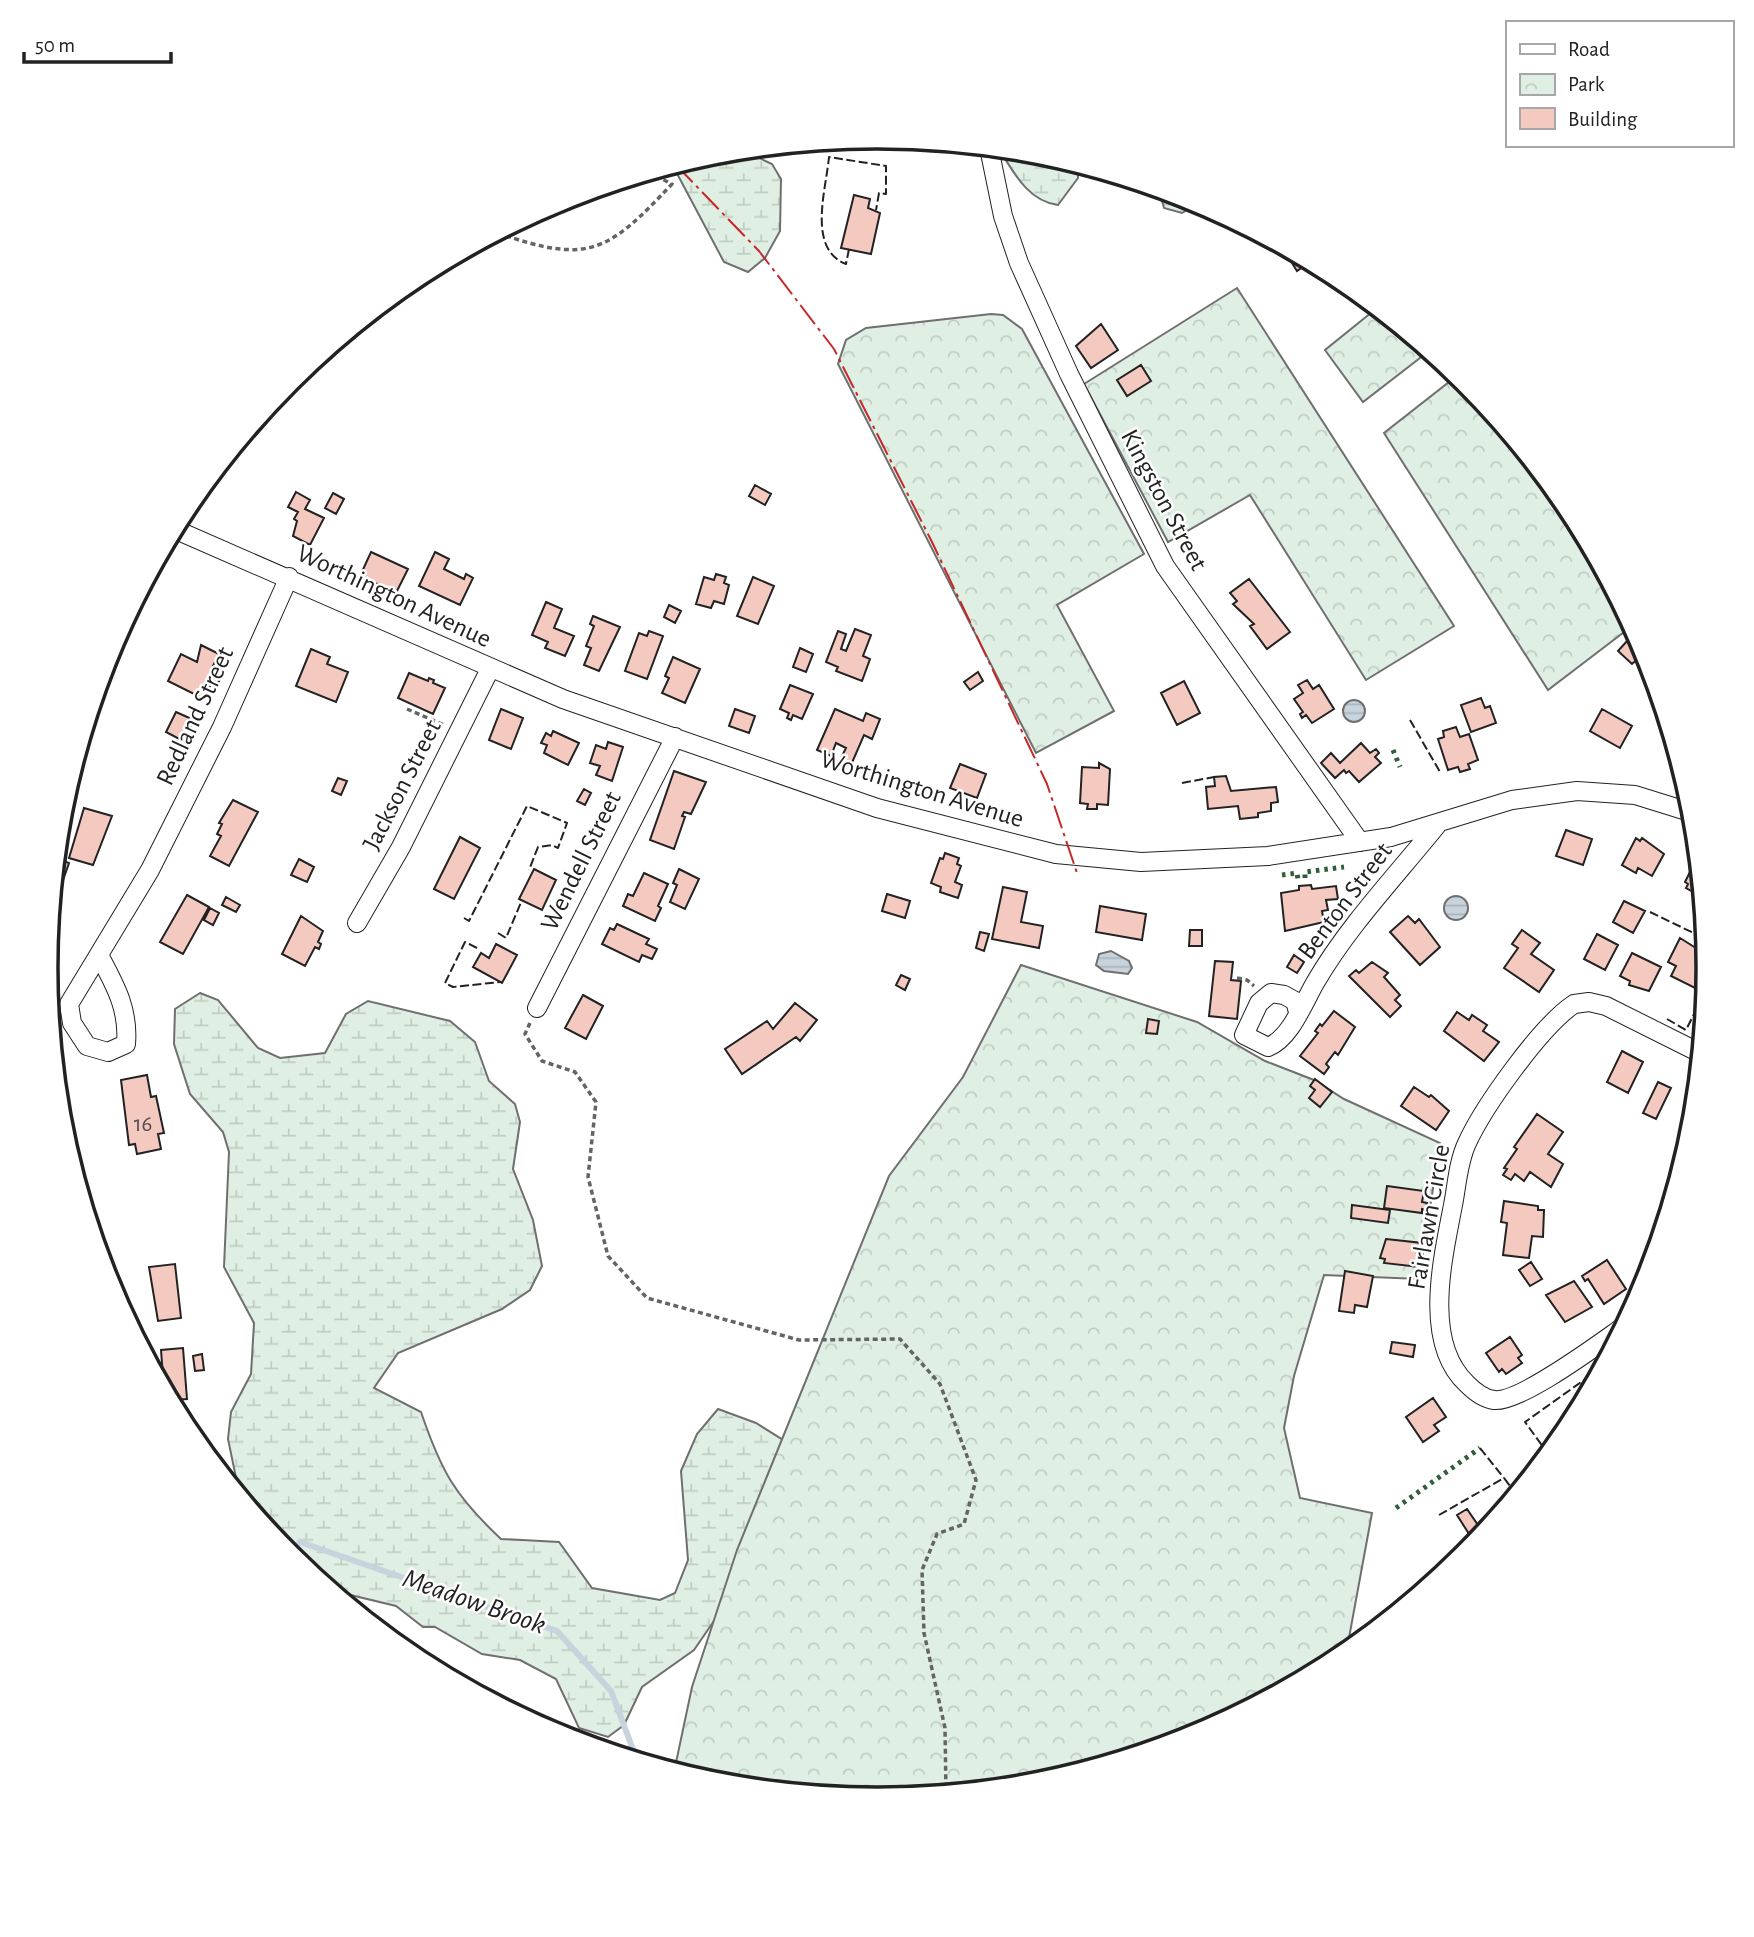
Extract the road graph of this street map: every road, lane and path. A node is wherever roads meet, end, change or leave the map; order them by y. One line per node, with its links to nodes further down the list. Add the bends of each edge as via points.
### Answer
1 (991, 157): 12 (street, Kingston Street, via 1019,263 1165,566)
2 (661, 178): 3 (path, via 673,184 639,219 594,249 574,252)
3 (509, 237)
4 (184, 533): 5 (street, Worthington Avenue)
5 (289, 577): 6 (street, Worthington Avenue); 14 (street, Redland Street, via 222,727 147,876)
6 (490, 669): 8 (street, Jackson Street); 9 (street, Worthington Avenue)
7 (407, 709): 8 (path)
8 (459, 732): 13 (street, Jackson Street)
9 (675, 737): 12 (street, Worthington Avenue, via 877,808 1061,855 1173,862 1268,856); 15 (street, Wendell Street)
10 (1681, 809): 11 (street, Worthington Avenue, via 1635,795 1577,791 1512,800)
11 (1437, 825): 12 (street, Worthington Avenue); 16 (street, Benton Street, via 1329,959)
12 (1360, 842)
13 (357, 923)
14 (99, 955): 14 (street, Redland Street, via 69,1004 72,1023 87,1046 108,1052 125,1044 127,1025 121,995)
15 (537, 1008): 19 (path, via 525,1034 542,1061 575,1072 596,1102 588,1177 608,1256 647,1298 799,1340 900,1339 940,1384 976,1480 964,1524 937,1534 922,1570 924,1633 944,1728)
16 (1298, 1012)
17 (1691, 1049): 18 (street, Fairlawn Circle, via 1606,1006 1574,1004 1525,1056 1466,1144 1450,1219 1440,1307 1445,1349 1455,1370 1487,1398 1507,1398)
18 (1601, 1351)
19 (946, 1785)

